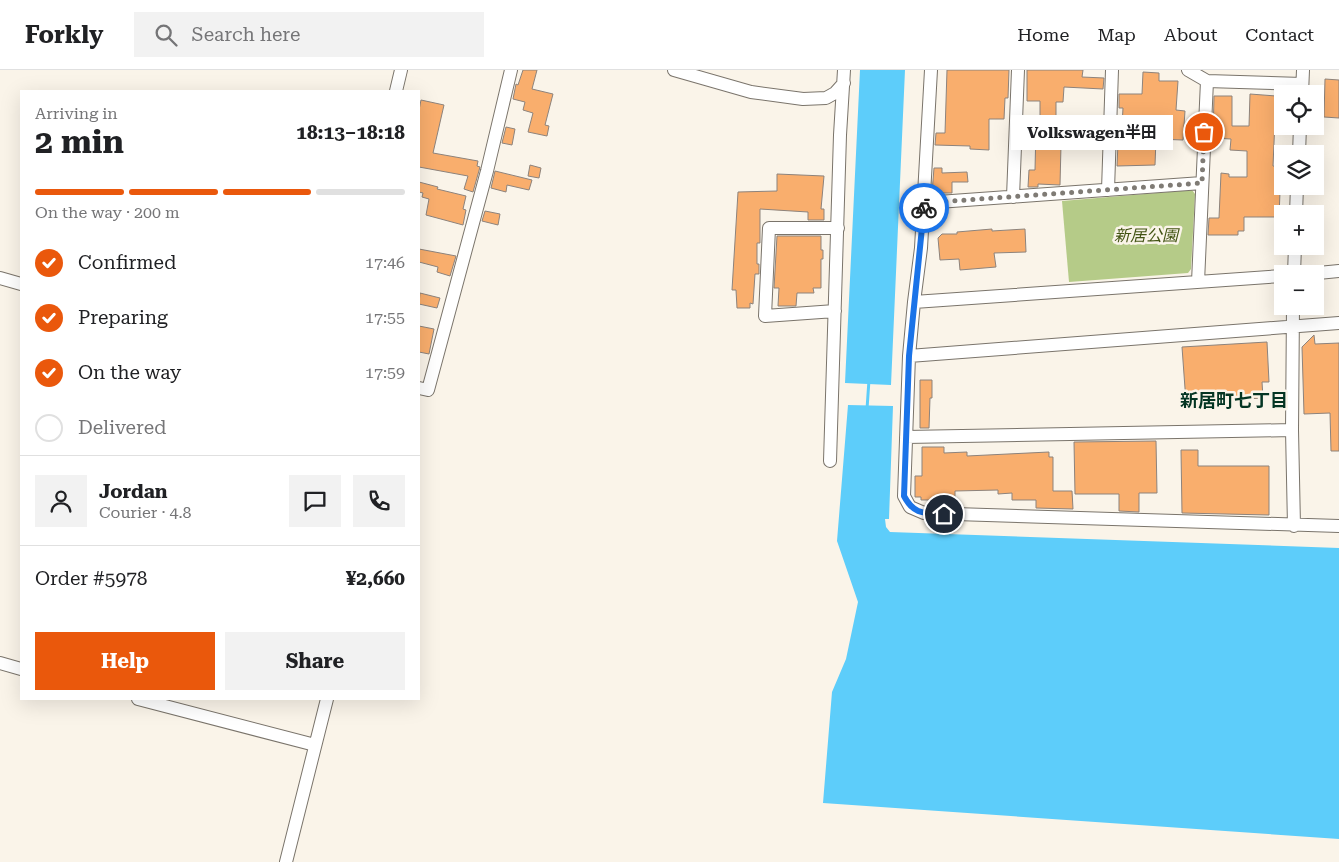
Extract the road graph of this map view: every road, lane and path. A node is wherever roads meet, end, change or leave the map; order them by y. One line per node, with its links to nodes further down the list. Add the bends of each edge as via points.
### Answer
1 (401, 70): 15 (street)
2 (511, 70): 33 (street, via 428,390)
3 (674, 70): 10 (street)
4 (844, 70): 12 (street)
5 (931, 70): 19 (street)
6 (1018, 70): 18 (street)
7 (1112, 70): 17 (street)
8 (1188, 70): 11 (street)
9 (1303, 70): 13 (street)
10 (712, 75): 12 (street, via 751,92 803,99 826,98)
11 (1207, 81): 14 (street); 16 (street)
12 (844, 84): 20 (street)
13 (1302, 85)
14 (1274, 87)
15 (396, 90)
16 (1202, 183): 17 (street); 25 (street)
17 (1108, 190): 18 (street)
18 (1013, 197): 19 (street)
19 (924, 203): 27 (street)
20 (838, 228): 28 (street); 28 (street, via 769,228 765,316)
21 (1339, 271): 22 (street)
22 (1324, 272)
23 (1274, 277): 25 (street)
24 (0, 278): 26 (street)
25 (1198, 282): 27 (street)
26 (20, 284)
27 (914, 302): 32 (street)
28 (834, 311): 36 (street)
29 (1293, 315): 31 (street)
30 (1339, 323): 31 (street)
31 (1292, 326): 32 (street); 34 (street)
32 (909, 356): 35 (street)
33 (420, 388)
34 (1292, 430): 35 (street); 37 (street)
35 (906, 437): 37 (street, via 904,496 910,507 924,513)
36 (830, 461)
37 (1294, 526): 38 (street)
38 (1339, 526)
39 (0, 663): 40 (street)
40 (20, 669)
41 (142, 700): 43 (street)
42 (328, 700): 43 (street)
43 (315, 745): 44 (street)
44 (286, 862)

